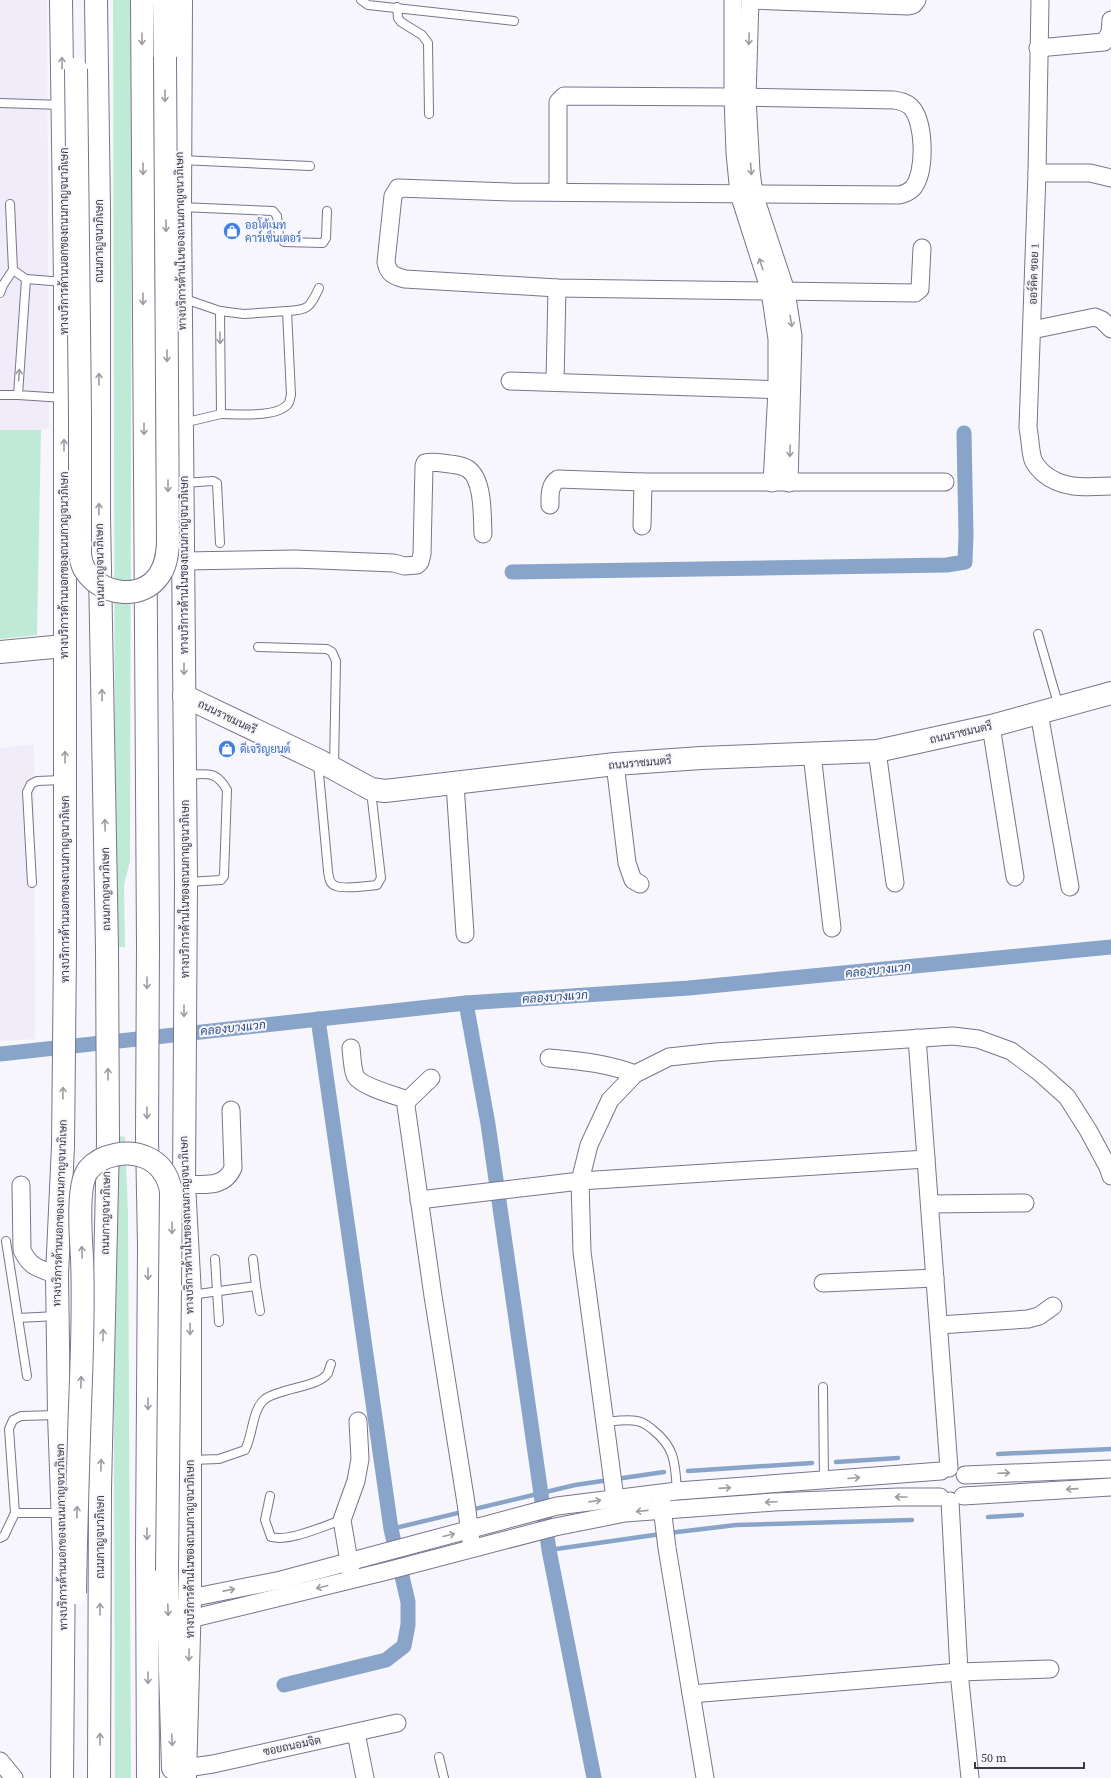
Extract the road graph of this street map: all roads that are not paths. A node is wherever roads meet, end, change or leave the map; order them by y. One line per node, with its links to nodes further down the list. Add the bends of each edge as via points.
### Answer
1 (61, 0): 18 (main road, ทางบริการด้านนอกของถนนกาญจนาภิเษก, one-way to 1)
2 (76, 0): 5 (main road, one-way to 2, bridge, via 168,545 166,562 160,574 140,591 128,593 113,591 96,582 85,570 80,555)
3 (96, 0): 153 (main road, ถนนกาญจนาภิเษก, one-way to 3, via 100,1490 108,1141 99,517)
4 (142, 0): 154 (main road, one-way to 154, via 148,944)
5 (164, 0)
6 (180, 0): 20 (main road, ทางบริการด้านในของถนนกาญจนาภิเษก)
7 (361, 0): 12 (lane, via 368,5)
8 (733, 0): 16 (street)
9 (750, 0): 10 (street, via 908,6 914,5); 16 (street, one-way to 16)
10 (917, 0)
11 (1040, 0): 15 (street, ออร์คิด ซอย 1)
12 (397, 7): 14 (lane); 19 (lane, via 401,22 422,35 428,43)
13 (1111, 20): 15 (street, via 1110,33 1104,42)
14 (514, 21)
15 (1038, 48): 22 (street, ออร์คิด ซอย 1)
16 (740, 97): 24 (street, via 564,96 558,102); 25 (street, via 751,171); 25 (street, via 905,102 912,108 918,122 922,146 920,171 913,187 899,195)
17 (0, 103): 18 (lane)
18 (63, 105): 32 (main road, ทางบริการด้านนอกของถนนกาญจนาภิเษก)
19 (429, 114)
20 (180, 160): 21 (lane); 27 (main road, ทางบริการด้านในของถนนกาญจนาภิเษก)
21 (310, 166)
22 (1037, 173): 23 (street, via 1090,173); 41 (street, ออร์คิด ซอย 1)
23 (1111, 178)
24 (558, 192): 25 (street); 34 (street, via 398,188 393,196 386,262 387,270 394,276 405,279)
25 (746, 194): 35 (street)
26 (10, 204): 30 (lane)
27 (180, 207): 28 (lane, via 273,211 277,216 278,237 284,242 325,242); 37 (main road, ทางบริการด้านในของถนนกาญจนาภิเษก)
28 (327, 211)
29 (922, 248): 35 (street, via 920,288 915,293)
30 (13, 270): 31 (lane); 36 (lane)
31 (26, 279): 32 (lane); 46 (lane, one-way to 31)
32 (65, 282): 47 (main road, ทางบริการด้านนอกของถนนกาญจนาภิเษก)
33 (318, 288): 39 (lane, via 306,309)
34 (557, 288): 35 (street); 43 (street)
35 (778, 291): 44 (street, via 793,336)
36 (0, 292)
37 (182, 298): 38 (lane); 49 (main road, ทางบริการด้านในของถนนกาญจนาภิเษก)
38 (220, 311): 39 (lane, via 244,314); 48 (lane, one-way to 48)
39 (287, 311): 48 (lane, via 291,395 288,403 280,410 266,413)
40 (1111, 329): 41 (street, via 1102,320 1094,317)
41 (1032, 330): 54 (street, ออร์คิด ซอย 1, via 1028,428 1032,456 1037,467 1061,484 1079,487)
42 (510, 380): 43 (street)
43 (555, 382): 44 (street)
44 (784, 390): 53 (street)
45 (0, 395): 46 (lane)
46 (18, 395): 47 (lane)
47 (64, 398): 61 (main road, ทางบริการด้านนอกของถนนกาญจนาภิเษก, one-way to 47)
48 (221, 414): 49 (lane)
49 (183, 423): 52 (main road, ทางบริการด้านในของถนนกาญจนาภิเษก)
50 (643, 482): 53 (street); 55 (street, via 558,479 551,488); 56 (street)
51 (945, 482): 53 (street)
52 (183, 483): 58 (lane, via 218,483); 59 (main road, ทางบริการด้านในของถนนกาญจนาภิเษก)
53 (780, 483)
54 (1111, 486)
55 (550, 505)
56 (642, 526)
57 (482, 534): 59 (street, via 479,486 475,476 469,469 461,466 430,461 424,466 422,554 417,565 295,559)
58 (220, 543)
59 (184, 561): 65 (main road, ทางบริการด้านในของถนนกาญจนาภิเษก, one-way to 65)
60 (1038, 634): 66 (lane)
61 (64, 646): 63 (main road); 73 (main road, ทางบริการด้านนอกของถนนกาญจนาภิเษก, one-way to 61)
62 (258, 647): 70 (lane, via 327,648 332,652 336,661)
63 (0, 652)
64 (1111, 693): 66 (main road, ถนนราชมนตรี)
65 (184, 696): 70 (main road, ถนนราชมนตรี); 72 (main road, ทางบริการด้านในของถนนกาญจนาภิเษก)
66 (1049, 711): 67 (main road, ถนนราชมนตรี); 81 (street)
67 (991, 726): 68 (main road, ถนนราชมนตรี); 76 (street)
68 (877, 751): 69 (main road, ถนนราชมนตรี); 79 (street)
69 (812, 754): 71 (main road, ถนนราชมนตรี); 82 (street)
70 (326, 764): 75 (main road, ถนนราชมนตรี); 75 (lane, via 328,871 330,881 336,887 377,885 382,878)
71 (615, 764): 74 (main road, ถนนราชมนตรี); 80 (street, via 627,864 633,880)
72 (185, 775): 77 (main road, ทางบริการด้านในของถนนกาญจนาภิเษก); 77 (lane, via 217,776 227,790 224,876 221,880 215,881)
73 (65, 780): 78 (lane, via 37,781 31,784 27,792); 102 (main road, ทางบริการด้านนอกของถนนกาญจนาภิเษก, one-way to 73, via 63,1146)
74 (455, 784): 75 (main road, ถนนราชมนตรี, via 385,791); 83 (street)
75 (371, 789)
76 (1015, 877)
77 (186, 882): 94 (main road, ทางบริการด้านในของถนนกาญจนาภิเษก, one-way to 94)
78 (32, 883)
79 (895, 883)
80 (640, 884)
81 (1070, 887)
82 (832, 928)
83 (465, 934)
84 (917, 1038): 87 (street, via 669,1057); 91 (street); 92 (street, via 952,1036 978,1039 1010,1051 1067,1097 1088,1130)
85 (351, 1048): 89 (street, via 358,1081)
86 (549, 1058): 87 (street, via 599,1063)
87 (635, 1074): 93 (street, via 610,1100 588,1146)
88 (431, 1078): 89 (street)
89 (408, 1100): 96 (street, via 406,1106)
90 (231, 1110): 94 (street, via 233,1168 229,1176 214,1183)
91 (926, 1159): 93 (street); 98 (street)
92 (1111, 1176)
93 (580, 1181): 96 (street); 119 (street, via 582,1252)
94 (184, 1184): 107 (main road, ทางบริการด้านในของถนนกาญจนาภิเษก)
95 (21, 1185): 102 (street, via 22,1250 26,1260 34,1266)
96 (419, 1200): 133 (street)
97 (1025, 1203): 98 (street)
98 (930, 1204): 103 (street)
99 (6, 1241): 111 (lane)
100 (215, 1259): 106 (lane)
101 (253, 1259): 105 (lane)
102 (57, 1275): 110 (main road, ทางบริการด้านนอกของถนนกาญจนาภิเษก)
103 (935, 1278): 104 (street); 113 (street)
104 (823, 1284)
105 (256, 1286): 106 (lane); 109 (lane)
106 (217, 1290): 107 (lane); 112 (lane)
107 (190, 1295): 120 (main road, ทางบริการด้านในของถนนกาญจนาภิเษก, one-way to 120)
108 (1053, 1306): 113 (street, via 1039,1316 1028,1319)
109 (260, 1311)
110 (58, 1316): 111 (lane); 117 (main road, ทางบริการด้านนอกของถนนกาญจนาภิเษก)
111 (18, 1318): 115 (lane)
112 (219, 1322)
113 (939, 1325): 122 (street)
114 (331, 1364): 120 (lane, via 328,1374 323,1377 306,1385 276,1393 260,1404 245,1450 219,1459)
115 (27, 1376)
116 (823, 1387): 124 (lane)
117 (59, 1415): 131 (lane, via 21,1416 12,1420 9,1429); 132 (main road, ทางบริการด้านนอกของถนนกาญจนาภิเษก)
118 (358, 1422): 134 (street, via 360,1460 356,1481)
119 (605, 1422): 126 (lane, via 644,1422 660,1436 670,1447 675,1462); 128 (street)
120 (190, 1460): 139 (main road, ทางบริการด้านในของถนนกาญจนาภิเษก)
121 (1111, 1469): 123 (street, one-way to 121)
122 (945, 1470): 123 (street, via 955,1468); 124 (street, one-way to 122); 129 (street, via 936,1477 934,1484 936,1491)
123 (965, 1475): 129 (street, via 968,1482 967,1490)
124 (824, 1481): 126 (street, one-way to 124)
125 (1111, 1487): 129 (street, one-way to 129)
126 (677, 1491): 130 (street)
127 (270, 1496): 134 (lane, via 265,1520 271,1537 289,1537)
128 (615, 1498): 130 (street); 133 (street, one-way to 128, via 524,1515 557,1506)
129 (951, 1498): 130 (street, one-way to 130); 142 (street)
130 (661, 1501): 136 (street, one-way to 136, via 626,1513 555,1528); 143 (street)
131 (15, 1513): 132 (lane); 135 (lane, via 4,1536)
132 (62, 1514): 151 (main road, ทางบริการด้านนอกของถนนกาญจนาภิเษก)
133 (468, 1516): 136 (street); 137 (street, one-way to 133, via 411,1545)
134 (342, 1520): 137 (street)
135 (0, 1538)
136 (472, 1550): 138 (street)
137 (350, 1562): 138 (street); 139 (street, one-way to 137, via 281,1580)
138 (352, 1580): 140 (street, one-way to 140)
139 (190, 1598): 140 (main road, ทางบริการด้านในของถนนกาญจนาภิเษก)
140 (190, 1620): 149 (main road, ทางบริการด้านในของถนนกาญจนาภิเษก, one-way to 149)
141 (1050, 1669): 142 (street)
142 (959, 1672): 143 (street); 158 (street)
143 (691, 1694): 157 (street)
144 (397, 1723): 145 (street, ซอยถนอมจิต)
145 (356, 1733): 148 (street, ซอยถนอมจิต, via 268,1751); 155 (street)
146 (439, 1757): 156 (lane)
147 (0, 1761): 150 (street)
148 (216, 1771): 149 (street, ซอยถนอมจิต)
149 (182, 1775): 152 (main road, one-way to 149, bridge, via 74,1593 83,1298 81,1189 88,1169 107,1157 129,1152 158,1164 168,1177 171,1190 167,1571)
150 (14, 1778)
151 (62, 1778)
152 (77, 1778)
153 (100, 1778)
154 (148, 1778)
155 (365, 1778)
156 (444, 1778)
157 (705, 1778)
158 (970, 1778)

